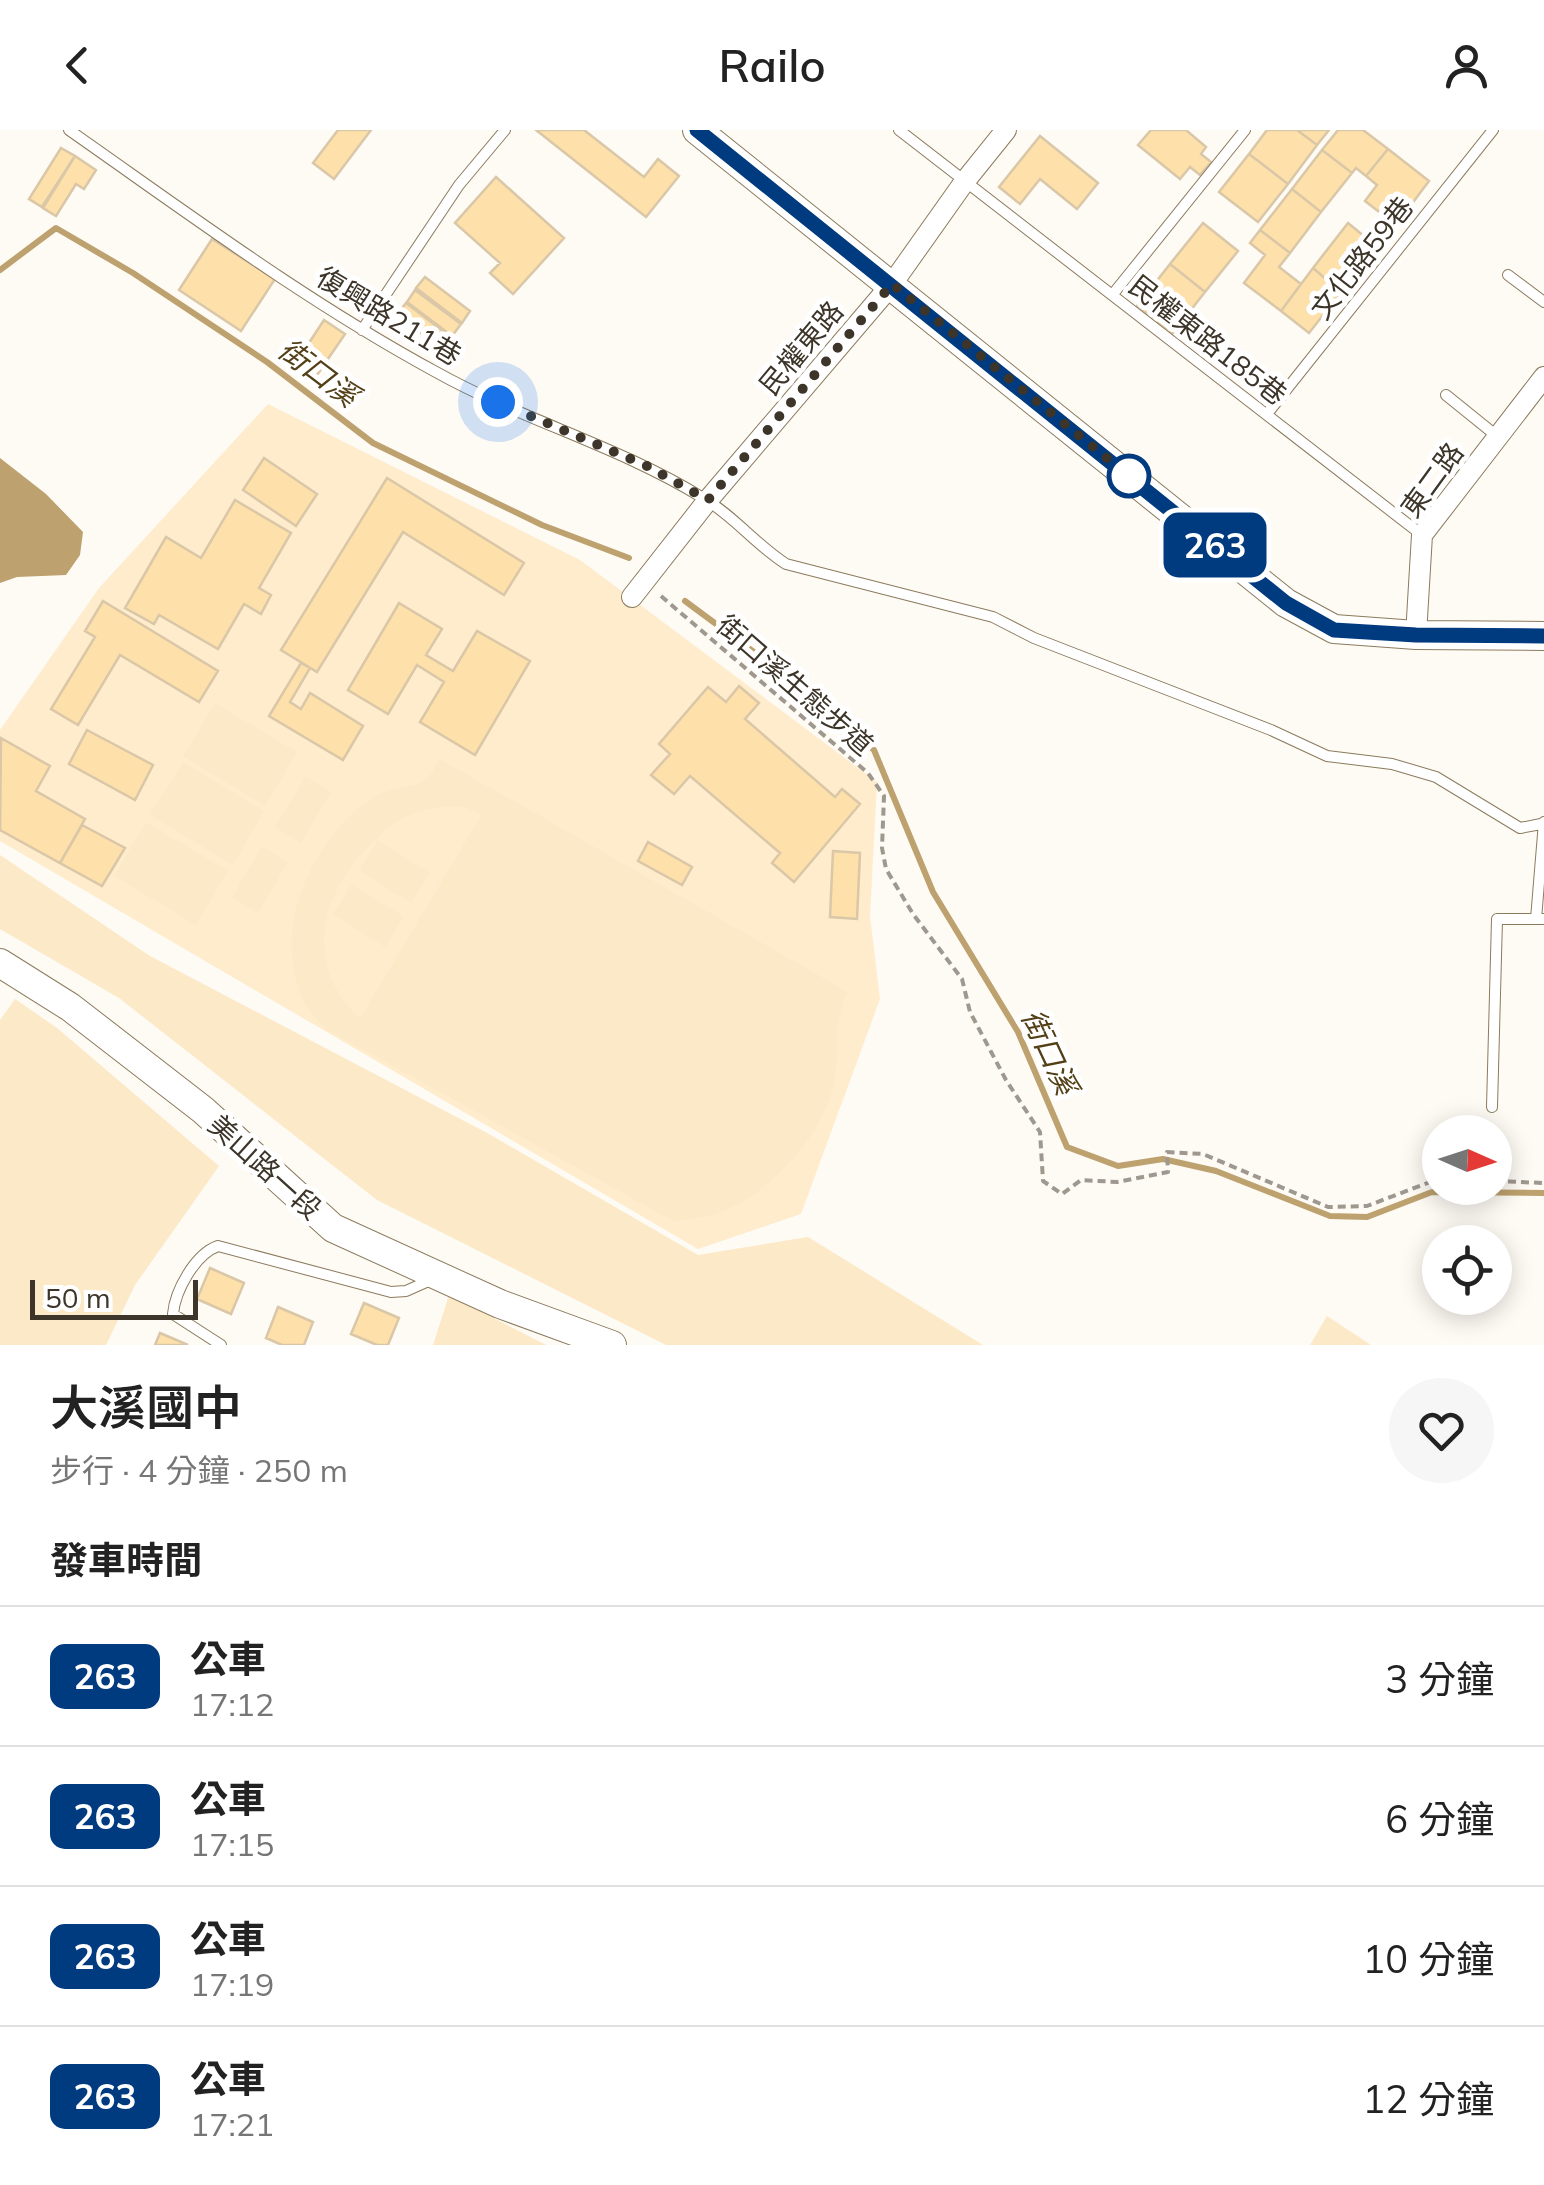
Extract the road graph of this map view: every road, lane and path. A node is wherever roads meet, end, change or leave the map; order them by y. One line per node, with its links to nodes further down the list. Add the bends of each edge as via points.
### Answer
1 (69, 130): 13 (lane, 復興路211巷)
2 (505, 130): 13 (lane, via 459,185)
3 (697, 130): 10 (street)
4 (900, 130): 8 (lane, 民權東路185巷)
5 (1006, 130): 8 (street, 民權東路)
6 (1245, 130): 11 (lane)
7 (1493, 130): 16 (lane, 文化路59巷)
8 (965, 181): 10 (street, 民權東路); 11 (lane, 民權東路185巷)
9 (1508, 276): 12 (lane)
10 (892, 284): 18 (street, 民權東路); 22 (street, via 1286,603 1334,630)
11 (1113, 294): 16 (lane, 民權東路185巷)
12 (1544, 302)
13 (362, 330): 18 (lane, 復興路211巷, via 439,374)
14 (1544, 376): 17 (street, 東二路)
15 (1446, 394): 17 (lane)
16 (1267, 414): 19 (lane, 民權東路185巷)
17 (1498, 436): 19 (street, 東二路)
18 (708, 500): 21 (street, 民權東路); 24 (lane, 復興路211巷, via 786,564 993,617 1326,756 1436,777 1520,828)
19 (1422, 535): 22 (street, 東二路)
20 (657, 593): 30 (path, 街口溪生態步道, via 868,774 884,796 886,869 962,979 970,1012 1040,1132 1044,1180 1062,1194 1080,1180 1118,1182 1168,1172 1167,1152 1203,1154 1328,1206 1367,1206)
21 (632, 597)
22 (1416, 635): 23 (street)
23 (1544, 636)
24 (1543, 822): 25 (lane)
25 (1540, 919): 27 (lane, via 1497,919)
26 (0, 963): 31 (street, 美山路一段, via 70,1007 203,1110 333,1228)
27 (1492, 1107)
28 (1512, 1182): 29 (path)
29 (1544, 1183)
30 (1422, 1185)
31 (439, 1276): 32 (lane, via 391,1292 218,1246 197,1260 173,1314); 33 (street, 美山路一段)
32 (221, 1345)
33 (612, 1345)

